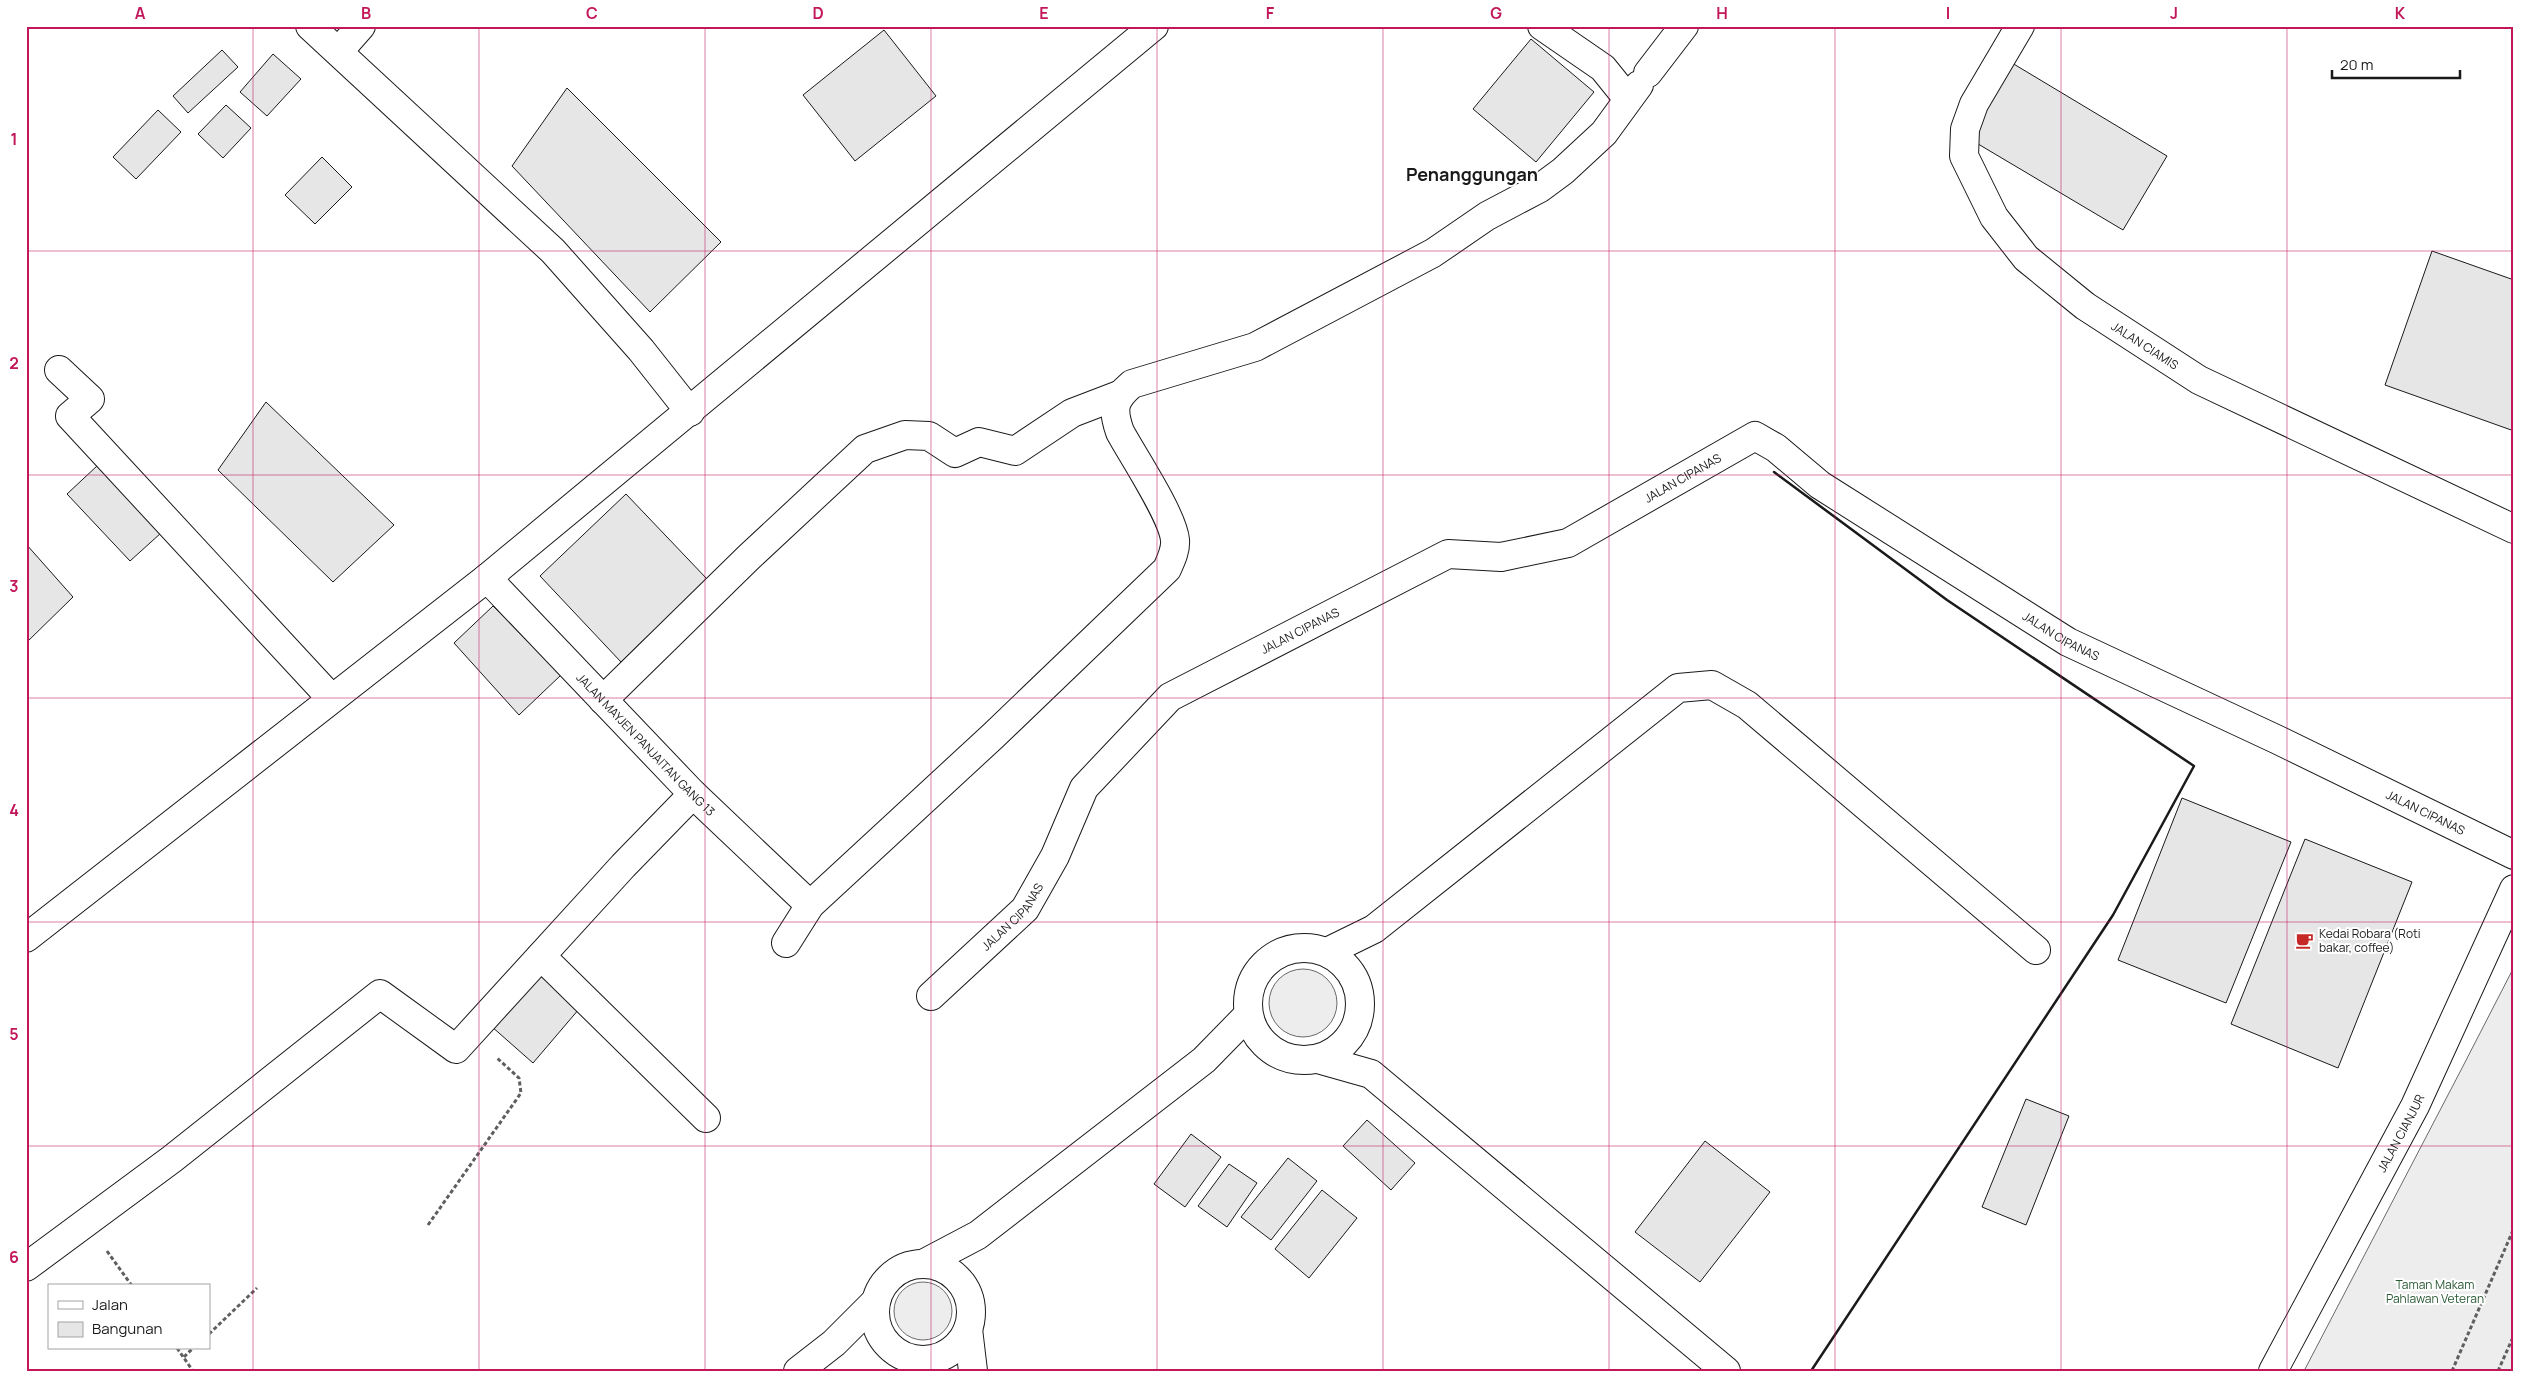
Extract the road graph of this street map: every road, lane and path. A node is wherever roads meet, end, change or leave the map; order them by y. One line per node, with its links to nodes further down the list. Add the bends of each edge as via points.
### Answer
1 (310, 26): 7 (street)
2 (361, 26): 7 (street)
3 (1154, 26): 11 (street)
4 (1542, 26): 8 (street, via 1603,68)
5 (1684, 26): 8 (street)
6 (2020, 26): 12 (street, JALAN CIAMIS, via 1974,104 1965,129 1964,156 1994,218 2026,258 2085,306 2199,380)
7 (338, 51): 11 (street, via 553,251 641,350)
8 (1638, 86): 10 (street, via 1604,133 1563,171 1540,188 1486,216 1433,253 1255,347 1132,384)
9 (59, 370): 14 (street, via 90,399 70,416)
10 (1119, 395): 15 (street, via 1072,412 1015,451 979,442 955,453 929,436 906,436 865,450 749,557); 19 (street, via 1115,418 1120,432 1170,522 1176,540 1167,569)
11 (690, 412): 13 (street)
12 (2514, 529)
13 (487, 578): 14 (street); 15 (street, JALAN MAYJEN PANJAITAN GANG 13)
14 (331, 698): 21 (street)
15 (603, 700): 16 (street, JALAN MAYJEN PANJAITAN GANG 13)
16 (693, 794): 19 (street, JALAN MAYJEN PANJAITAN GANG 13); 25 (street)
17 (2514, 855): 27 (street, JALAN CIPANAS, via 2068,642 1820,485 1776,448 1755,436 1568,543 1501,557 1448,554 1170,697 1084,788 1055,856 1025,909)
18 (2514, 888): 59 (street, JALAN CIANJUR, via 2415,1106)
19 (810, 905): 22 (street)
20 (1374, 929): 23 (street, via 1678,688 1712,685 1747,705); 24 (street); 26 (street)
21 (26, 938)
22 (786, 943)
23 (2036, 950)
24 (1327, 952): 26 (street, via 1342,962); 28 (street, via 1293,948 1276,955 1252,980)
25 (541, 956): 30 (street); 35 (street)
26 (1352, 976): 29 (street, via 1359,993)
27 (931, 996)
28 (1248, 1015): 31 (street); 33 (street)
29 (1356, 1028): 32 (street, via 1334,1053); 34 (street)
30 (470, 1034): 36 (street, via 456,1049 380,994 172,1159); 37 (path, via 519,1078 521,1092)
31 (1265, 1046): 32 (street, via 1281,1056 1299,1061); 33 (street)
32 (1318, 1059): 34 (street)
33 (1204, 1060): 39 (street)
34 (1371, 1074): 58 (street)
35 (706, 1118)
36 (86, 1222): 41 (street); 42 (path)
37 (428, 1225)
38 (2514, 1228): 60 (path)
39 (978, 1235): 40 (street); 44 (street, via 970,1263)
40 (925, 1263): 44 (street, via 940,1266 953,1274); 45 (street, via 909,1265 894,1272)
41 (26, 1267)
42 (131, 1284)
43 (257, 1288): 47 (path)
44 (970, 1299): 46 (street)
45 (876, 1301): 49 (street); 50 (street, via 875,1317)
46 (968, 1329): 54 (street); 57 (street)
47 (210, 1333)
48 (2514, 1336): 61 (path)
49 (834, 1343): 50 (street); 56 (street)
50 (889, 1347): 54 (street, via 903,1356)
51 (179, 1350): 53 (path)
52 (191, 1350): 53 (path)
53 (184, 1357): 55 (path)
54 (944, 1365)
55 (193, 1371)
56 (798, 1371)
57 (974, 1371)
58 (1726, 1371)
59 (2273, 1371)
60 (2452, 1371)
61 (2498, 1371)

